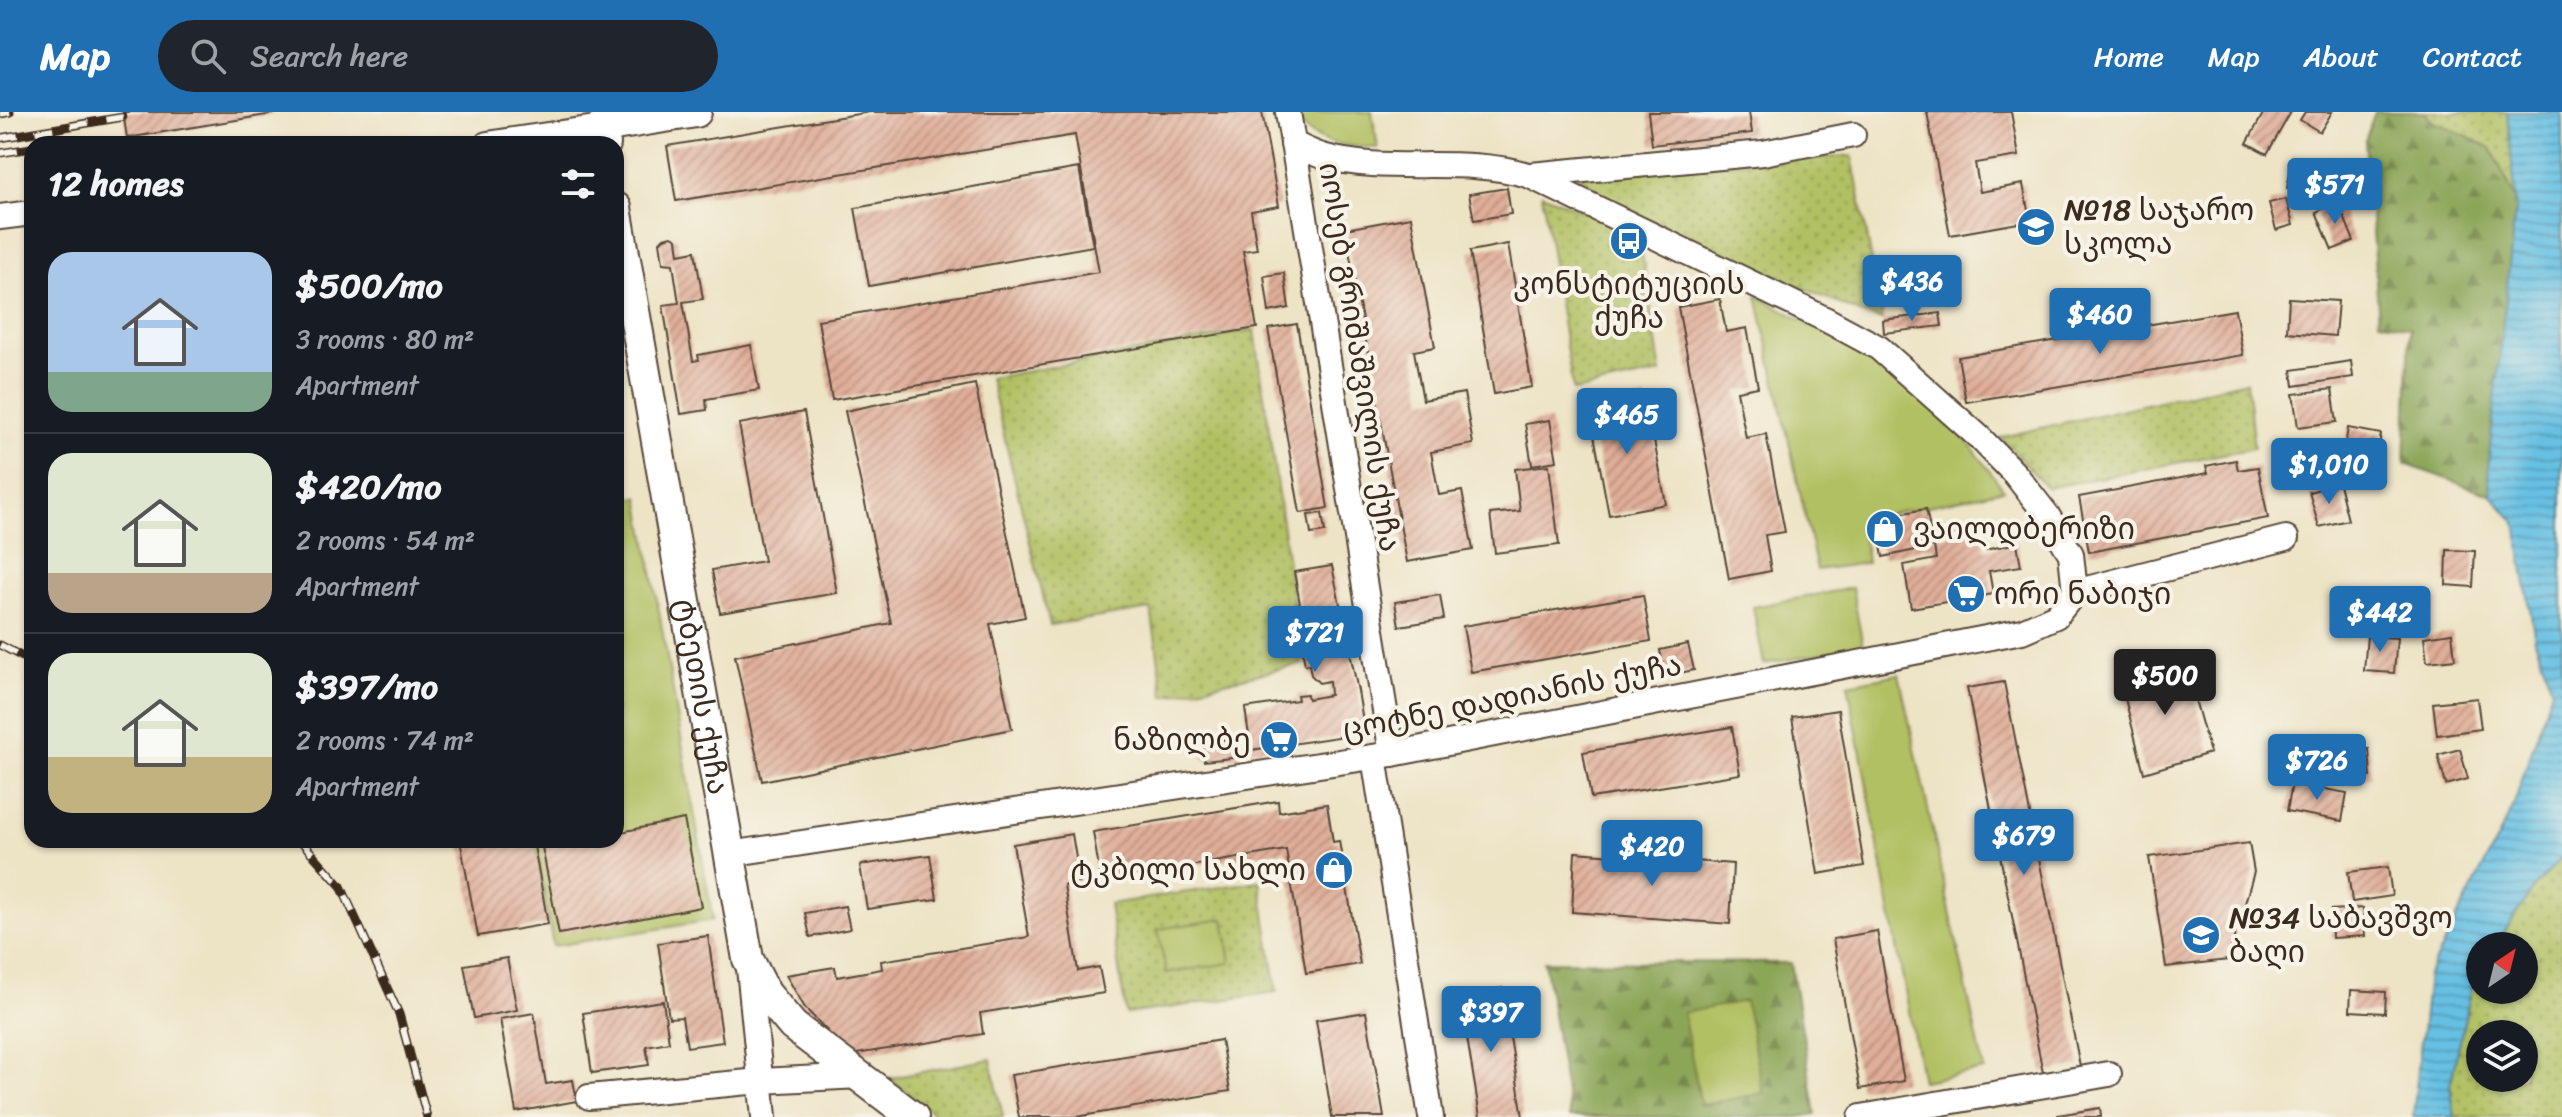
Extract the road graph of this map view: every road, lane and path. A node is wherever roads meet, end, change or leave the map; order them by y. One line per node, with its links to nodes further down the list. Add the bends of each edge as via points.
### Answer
1 (696, 112): 3 (street)
2 (1288, 112): 5 (street, იოსებ გრიშაშვილის ქუჩა)
3 (603, 135)
4 (1853, 135): 6 (street, via 1763,153)
5 (1293, 144): 6 (street, via 1357,162 1501,167); 12 (street, იოსებ გრიშაშვილის ქუჩა)
6 (1528, 175): 11 (street, via 1879,348 2015,474 2071,554)
7 (24, 214): 8 (street)
8 (0, 217)
9 (624, 254): 13 (street, ტბეთის ქუჩა)
10 (2286, 538): 11 (street)
11 (2075, 592): 12 (street, ცოტნე დადიანის ქუჩა, via 2056,616 2022,631)
12 (1383, 756): 13 (street, ცოტნე დადიანის ქუჩა); 21 (street, იოსებ გრიშაშვილის ქუჩა)
13 (729, 854): 14 (street, ტბეთის ქუჩა)
14 (748, 959): 16 (street, ტბეთის ქუჩა, via 766,994 793,1026); 17 (street)
15 (2109, 1074): 22 (street)
16 (861, 1076): 17 (street); 20 (street, ტბეთის ქუჩა)
17 (760, 1081): 18 (street); 19 (street)
18 (589, 1097)
19 (764, 1117)
20 (913, 1117)
21 (1431, 1117)
22 (1861, 1117)

